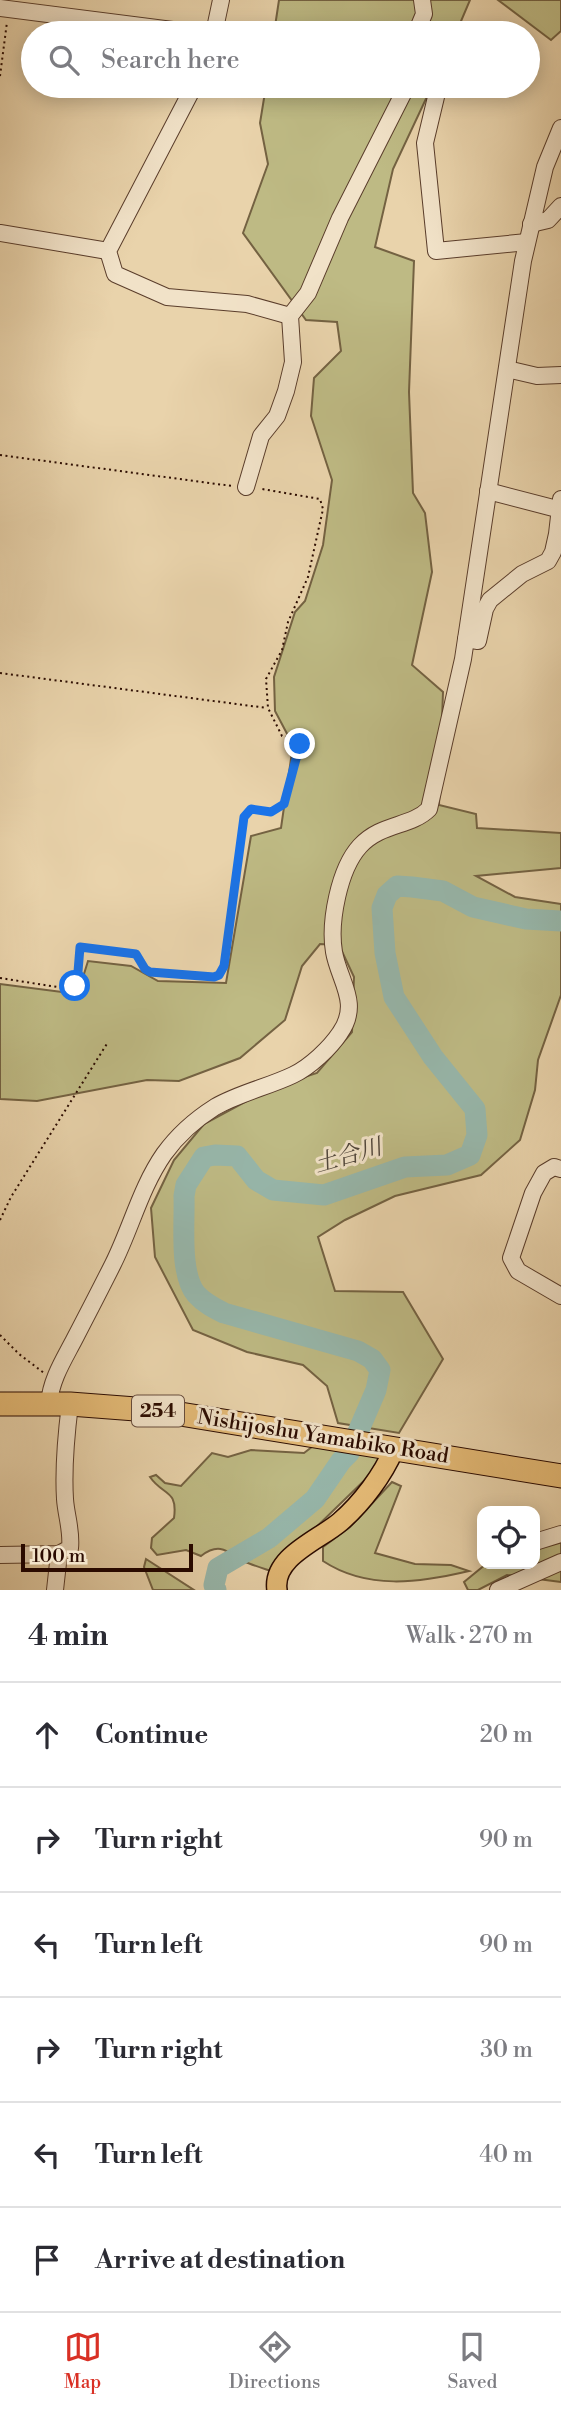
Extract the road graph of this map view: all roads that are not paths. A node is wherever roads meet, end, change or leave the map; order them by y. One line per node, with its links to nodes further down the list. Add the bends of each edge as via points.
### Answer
1 (221, 0): 5 (street)
2 (422, 0): 6 (street)
3 (4, 9): 4 (street)
4 (100, 21)
5 (217, 21)
6 (421, 21)
7 (188, 98): 15 (street)
8 (401, 98): 16 (street, via 340,218 309,293)
9 (436, 98): 14 (street, via 425,143 436,251)
10 (561, 128): 12 (street, via 545,167)
11 (561, 206): 12 (street, via 548,220)
12 (531, 224): 14 (street)
13 (0, 233): 15 (street)
14 (527, 242): 17 (street)
15 (108, 251): 16 (street, via 115,274 167,297 247,304)
16 (290, 316): 19 (street, via 293,362 286,391 277,416 261,436)
17 (506, 369): 18 (street, via 537,376); 20 (street)
18 (561, 375)
19 (246, 487)
20 (488, 491): 22 (street); 23 (street)
21 (561, 499): 22 (street)
22 (561, 510): 23 (street, via 548,561 522,574 490,600 478,641)
23 (466, 639): 27 (street, via 429,809 422,816 383,829 360,846 347,866 332,932 350,1012 341,1032 296,1074 215,1107 165,1153 53,1381)
24 (561, 1169): 25 (street, via 554,1167 544,1173 511,1258 518,1271)
25 (561, 1296)
26 (0, 1404): 27 (highway, Nishijoshu Yamabiko Road / 254)
27 (59, 1404): 28 (highway, Nishijoshu Yamabiko Road / 254, via 162,1411); 32 (street, via 71,1539 70,1548)
28 (386, 1448): 29 (highway, Nishijoshu Yamabiko Road / 254); 36 (main road, via 386,1466 353,1509 285,1564)
29 (561, 1476)
30 (561, 1534): 31 (street)
31 (540, 1540)
32 (59, 1554): 33 (street); 35 (street)
33 (0, 1555)
34 (561, 1562): 37 (street)
35 (55, 1590)
36 (277, 1590)
37 (498, 1590)

